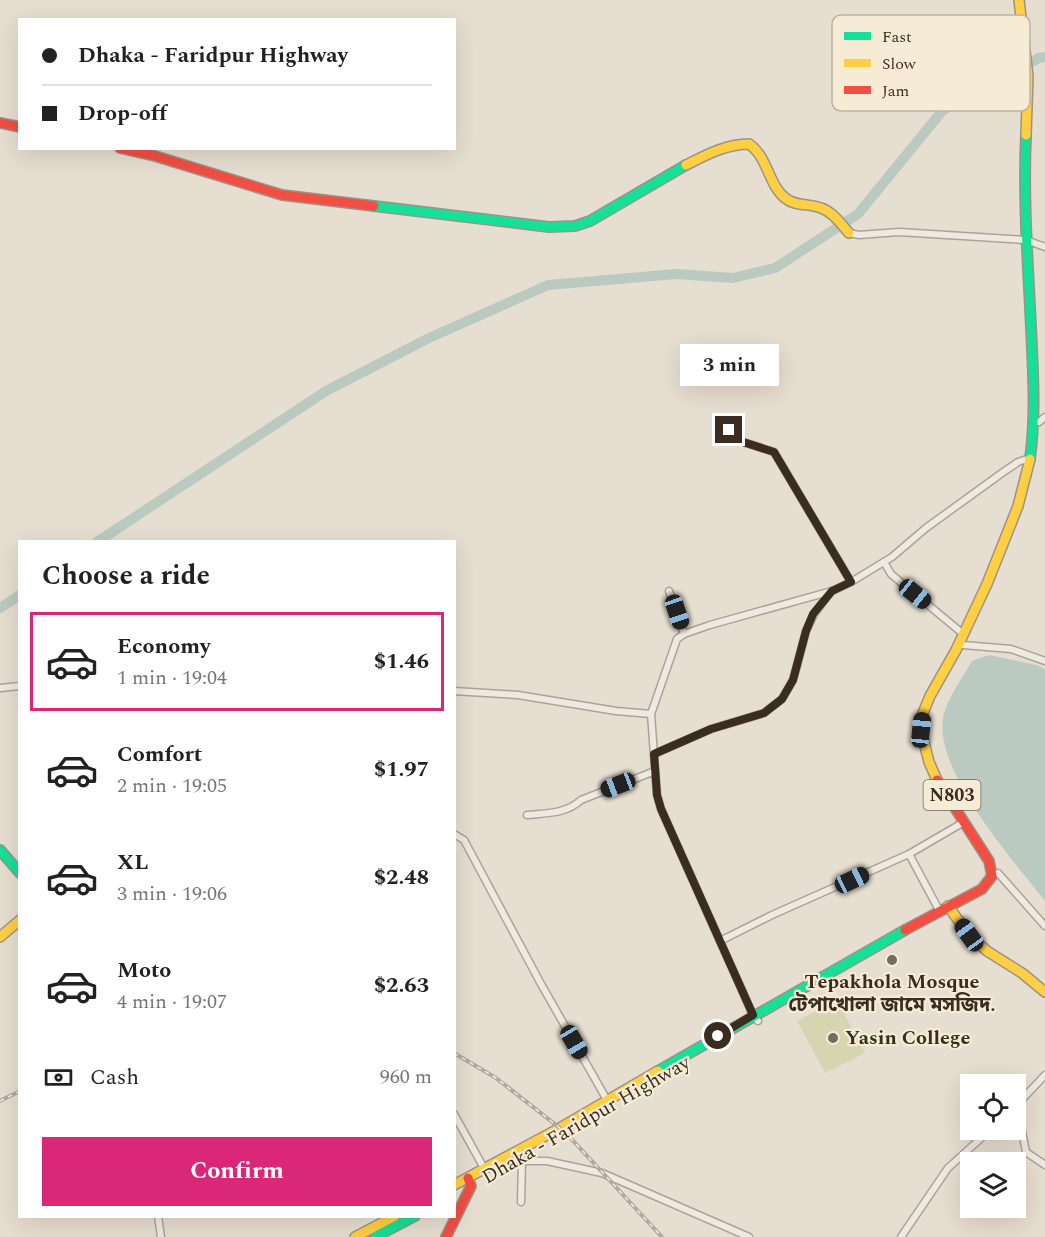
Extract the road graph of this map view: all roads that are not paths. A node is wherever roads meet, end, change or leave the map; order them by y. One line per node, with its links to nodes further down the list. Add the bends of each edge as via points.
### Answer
1 (1019, 0): 2 (main road, Dhaka - Faridpur Highway / N803)
2 (1021, 15)
3 (1030, 111): 8 (main road, Dhaka - Faridpur Highway / N803)
4 (0, 123): 5 (main road)
5 (18, 128)
6 (129, 150): 7 (main road, via 282,195 549,227 588,222 694,162 737,143 748,144 757,151 783,196 794,204 830,212)
7 (849, 233): 8 (street, via 899,232)
8 (1029, 241): 9 (street); 10 (main road, Dhaka - Faridpur Highway / N803)
9 (1045, 247)
10 (1035, 353): 11 (main road, Dhaka - Faridpur Highway / N803); 13 (main road, Dhaka - Faridpur Highway / N803)
11 (1042, 419): 14 (main road, Dhaka - Faridpur Highway / N803, via 1032,477)
12 (729, 430): 16 (street, via 740,441 774,452)
13 (1030, 458): 14 (main road, Dhaka - Faridpur Highway / N803); 15 (street, via 1002,473)
14 (1006, 543): 19 (main road, Dhaka - Faridpur Highway / N803)
15 (884, 562): 16 (street); 19 (street, via 891,574)
16 (851, 582): 18 (street)
17 (669, 591): 20 (street)
18 (832, 591): 20 (street); 27 (street, via 813,614 793,680 782,699 764,713 711,729)
19 (965, 632): 21 (main road, Dhaka - Faridpur Highway / N803); 28 (main road, Dhaka - Faridpur Highway / N803, via 923,713 921,730)
20 (684, 634): 26 (street, via 677,639)
21 (963, 645): 22 (street, via 1011,649); 28 (main road, Dhaka - Faridpur Highway / N803, via 928,714)
22 (1045, 661)
23 (18, 687): 24 (street)
24 (0, 688)
25 (456, 691): 26 (street, via 518,695)
26 (651, 714): 27 (street)
27 (654, 754): 29 (street)
28 (931, 761): 31 (main road, Dhaka - Faridpur Highway / N803, via 940,786); 36 (main road, Dhaka - Faridpur Highway / N803, via 987,846)
29 (655, 771): 30 (street, via 581,800 572,808); 41 (street, via 661,809)
30 (527, 814)
31 (964, 822): 34 (street); 37 (main road, Dhaka - Faridpur Highway / N803, via 989,861 992,877 976,892)
32 (456, 835): 47 (street, via 464,840)
33 (0, 850): 35 (main road)
34 (909, 854): 37 (street); 41 (street)
35 (18, 871)
36 (998, 873): 37 (main road, Dhaka - Faridpur Highway / N803, via 994,885 979,896); 39 (street)
37 (946, 909): 42 (main road, via 987,951); 43 (main road, Dhaka - Faridpur Highway / N803)
38 (18, 922): 40 (main road)
39 (1045, 926)
40 (0, 937)
41 (720, 941): 43 (street)
42 (1045, 992)
43 (756, 1018): 44 (main road, Dhaka - Faridpur Highway / N803)
44 (703, 1049): 47 (main road, Dhaka - Faridpur Highway / N803); 51 (main road, Dhaka - Faridpur Highway / N803)
45 (1045, 1076): 46 (street)
46 (1026, 1095)
47 (608, 1101): 53 (main road, Dhaka - Faridpur Highway / N803)
48 (456, 1118): 53 (street)
49 (979, 1140): 68 (street, via 948,1168)
50 (1023, 1140): 52 (street, via 1026,1152)
51 (519, 1161): 54 (main road, Dhaka - Faridpur Highway / N803); 57 (street); 67 (street, via 547,1161 602,1173)
52 (1045, 1165)
53 (485, 1170): 54 (main road, Dhaka - Faridpur Highway / N803)
54 (470, 1182): 55 (main road, Dhaka - Faridpur Highway / N803); 56 (main road, Dhaka - Faridpur Highway / N803); 58 (main road)
55 (456, 1185)
56 (456, 1193)
57 (521, 1202)
58 (456, 1214)
59 (158, 1218): 64 (street)
60 (410, 1218): 63 (main road)
61 (454, 1218): 66 (main road)
62 (384, 1219): 63 (main road)
63 (374, 1234): 65 (main road)
64 (161, 1237)
65 (355, 1237)
66 (446, 1237)
67 (749, 1237)
68 (901, 1237)

